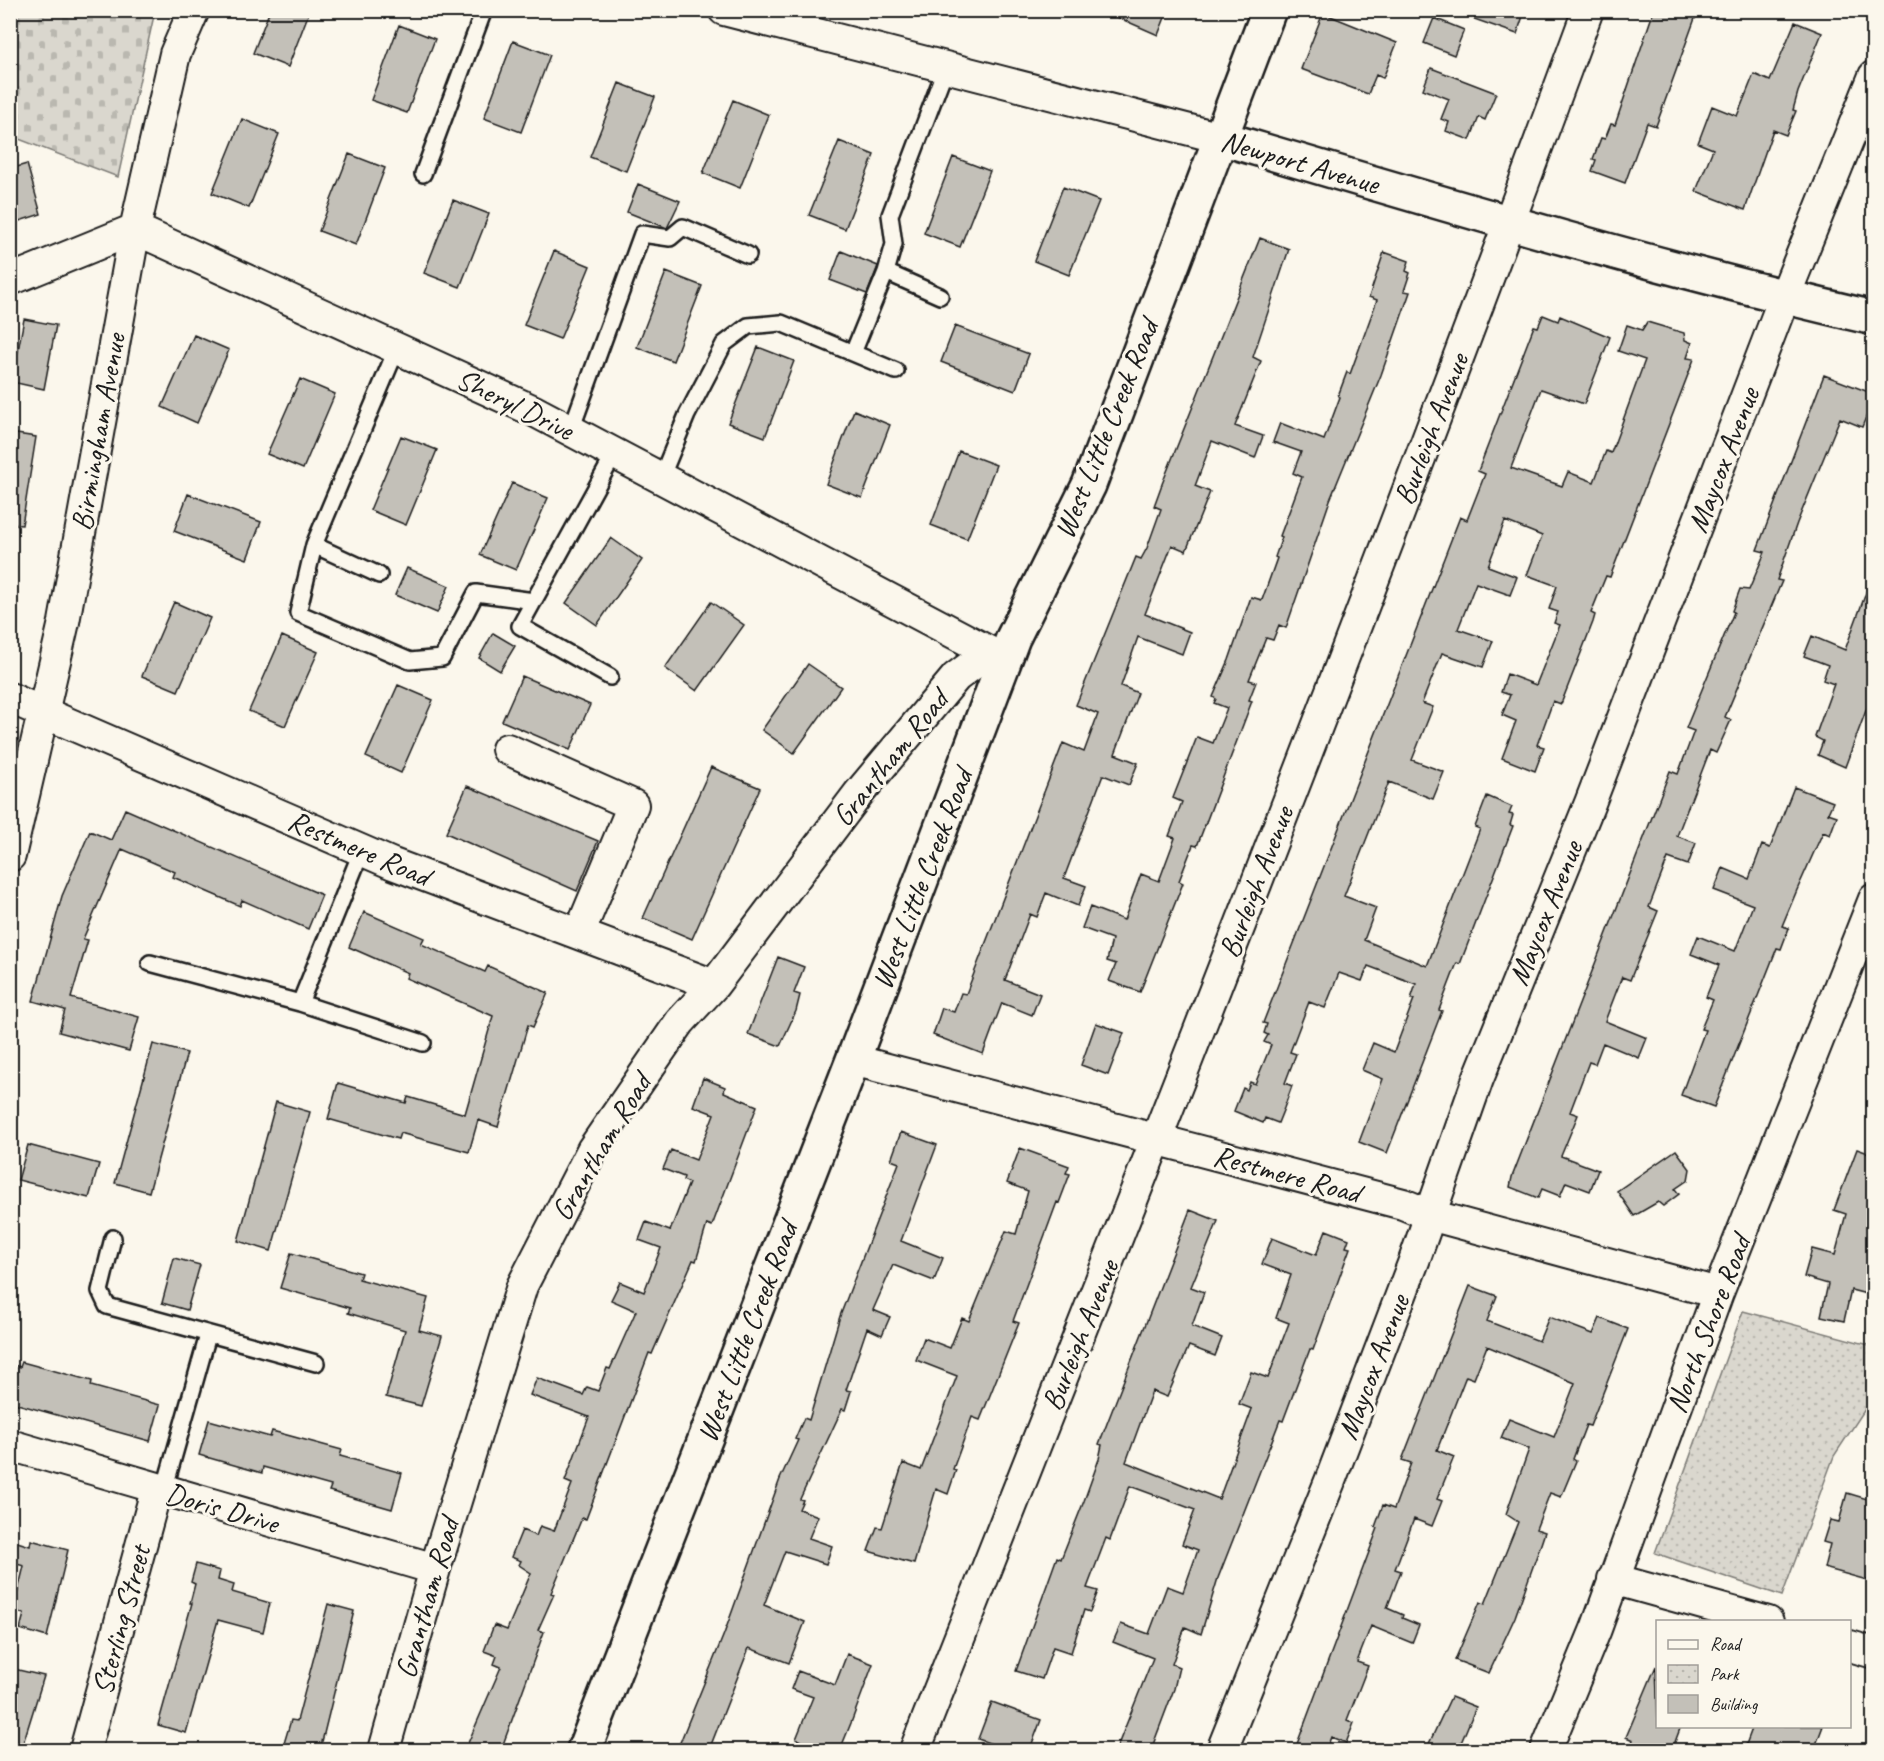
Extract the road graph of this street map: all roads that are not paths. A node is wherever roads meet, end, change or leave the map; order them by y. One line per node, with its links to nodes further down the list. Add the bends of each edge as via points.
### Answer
1 (194, 10): 11 (street, Birmingham Avenue, via 175,54)
2 (484, 10): 9 (lane)
3 (724, 10): 6 (street, Newport Avenue)
4 (1269, 10): 8 (main road, West Little Creek Road)
5 (1588, 10): 10 (street, Burleigh Avenue)
6 (946, 67): 8 (street, Newport Avenue); 13 (lane, via 890,215 894,244)
7 (1874, 76): 16 (street, Maycox Avenue)
8 (1221, 138): 10 (main road, Newport Avenue); 27 (main road, West Little Creek Road, via 1089,485)
9 (423, 174)
10 (1509, 224): 16 (main road, Newport Avenue); 41 (street, Burleigh Avenue)
11 (135, 229): 14 (street); 18 (street, Sheryl Drive); 30 (street, Birmingham Avenue, via 64,622)
12 (748, 255): 21 (lane, via 683,227 670,238 642,234)
13 (886, 272): 15 (lane); 19 (lane)
14 (10, 280)
15 (940, 296)
16 (1784, 298): 17 (main road, Newport Avenue); 42 (street, Maycox Avenue, via 1590,803 1478,1079)
17 (1874, 318)
18 (397, 348): 21 (street, Sheryl Drive); 24 (lane)
19 (853, 353): 20 (lane); 23 (lane, via 781,323 748,326 724,344 687,415)
20 (896, 371)
21 (571, 430): 22 (street, Sheryl Drive)
22 (615, 453): 23 (street, Sheryl Drive); 26 (lane)
23 (661, 478): 27 (street, Sheryl Drive)
24 (314, 544): 25 (lane); 26 (lane, via 298,613 410,661 442,658 476,593)
25 (379, 575)
26 (534, 602): 28 (lane, via 520,626)
27 (1005, 660): 37 (street, Grantham Road, via 976,662 956,676 859,793); 40 (main road, West Little Creek Road)
28 (610, 677)
29 (10, 698): 30 (street, Restmere Road)
30 (43, 712): 32 (street, Restmere Road); 33 (street, Birmingham Avenue)
31 (507, 749): 35 (street, via 633,805)
32 (362, 850): 35 (street, Restmere Road); 38 (lane)
33 (10, 856)
34 (1874, 898): 44 (street, North Shore Road)
35 (579, 934): 37 (street, Restmere Road)
36 (150, 963): 38 (lane)
37 (714, 985): 49 (street, Grantham Road, via 680,1022 592,1150 522,1286)
38 (300, 1003): 39 (lane)
39 (423, 1042)
40 (854, 1060): 41 (street, Restmere Road); 56 (main road, West Little Creek Road)
41 (1157, 1140): 42 (street, Restmere Road, via 1402,1204); 57 (street, Burleigh Avenue)
42 (1430, 1215): 44 (street, Restmere Road); 58 (street, Maycox Avenue, via 1330,1481)
43 (113, 1238): 45 (lane, via 100,1291 107,1306)
44 (1718, 1293): 50 (street, North Shore Road)
45 (208, 1335): 46 (lane); 48 (lane, via 167,1480)
46 (316, 1363)
47 (10, 1446): 48 (street, Doris Drive)
48 (160, 1490): 49 (street, Doris Drive); 54 (street, Sterling Street, via 154,1498)
49 (435, 1569): 55 (street, Grantham Road)
50 (1614, 1580): 51 (street); 59 (street, North Shore Road)
51 (1761, 1620)
52 (1851, 1646): 53 (street)
53 (1874, 1653)
54 (85, 1750)
55 (384, 1750)
56 (584, 1750)
57 (915, 1750)
58 (1222, 1750)
59 (1546, 1750)

